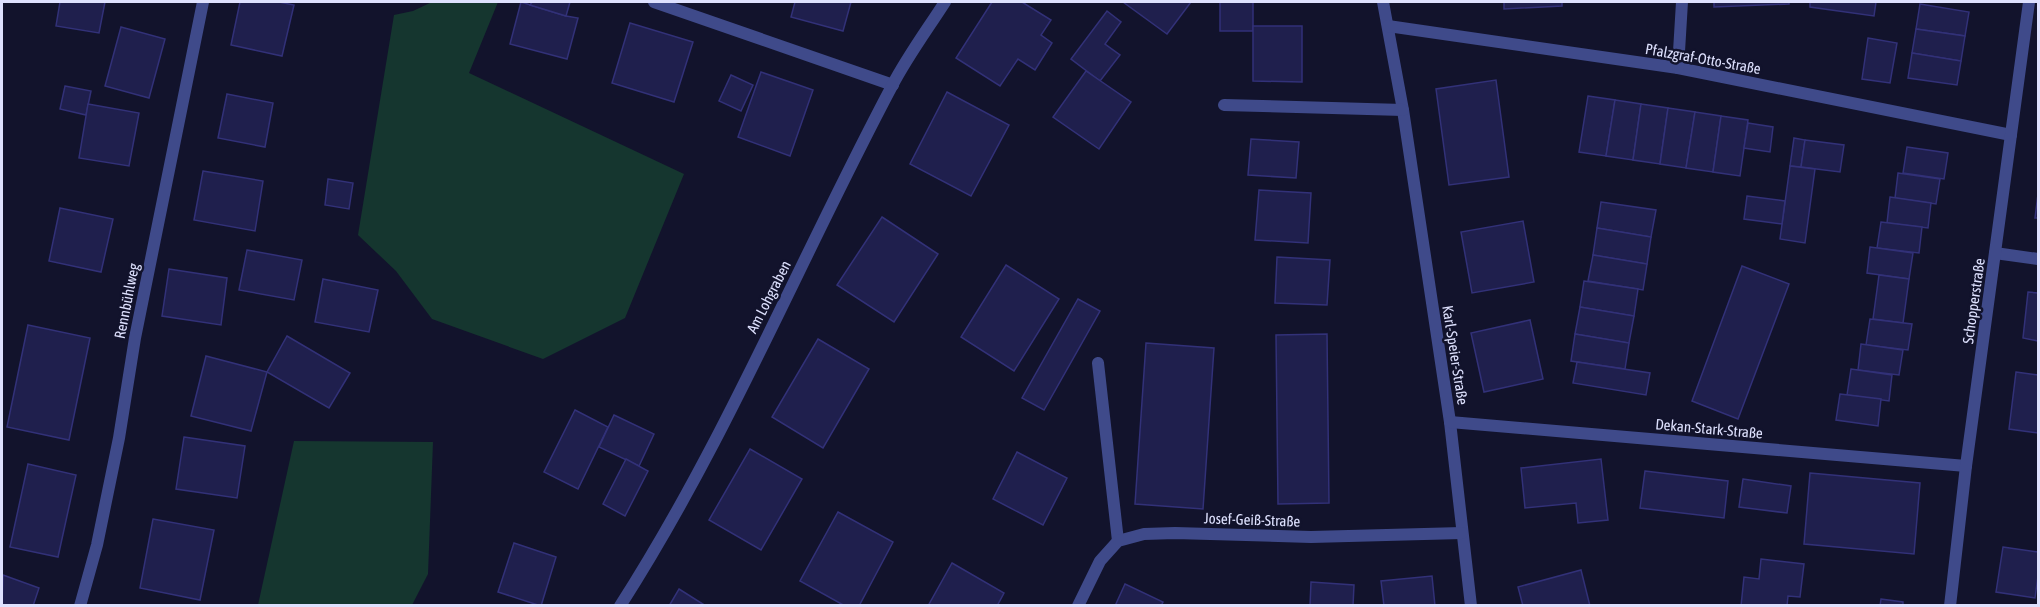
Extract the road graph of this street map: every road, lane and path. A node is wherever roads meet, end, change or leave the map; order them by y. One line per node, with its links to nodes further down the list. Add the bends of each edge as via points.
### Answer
1 (203, 2): 20 (street, Rennbühlweg, via 97,545)
2 (654, 2): 9 (street)
3 (945, 2): 9 (street, Am Lohgraben)
4 (1383, 2): 7 (street, Karl-Speier-Straße)
5 (1682, 2): 8 (street)
6 (2029, 2): 12 (street, Schopperstraße)
7 (1388, 26): 8 (street, Pfalzgraf-Otto-Straße); 11 (street, Karl-Speier-Straße)
8 (1678, 68): 12 (street, Pfalzgraf-Otto-Straße)
9 (893, 85): 21 (street, Am Lohgraben, via 713,444)
10 (1224, 105): 11 (street)
11 (1403, 110): 16 (street, Karl-Speier-Straße)
12 (2010, 135): 13 (street, Schopperstraße)
13 (1995, 254): 14 (street); 17 (street, Schopperstraße)
14 (2038, 259)
15 (1098, 363): 19 (street)
16 (1450, 422): 17 (street, Dekan-Stark-Straße); 18 (street, Karl-Speier-Straße)
17 (1966, 466): 24 (street, Schopperstraße)
18 (1462, 533): 19 (street, Josef-Geiß-Straße, via 1311,537 1175,533 1144,534); 23 (street, Karl-Speier-Straße)
19 (1118, 541): 22 (street, via 1100,561)
20 (80, 606)
21 (620, 606)
22 (1078, 606)
23 (1471, 606)
24 (1950, 606)

